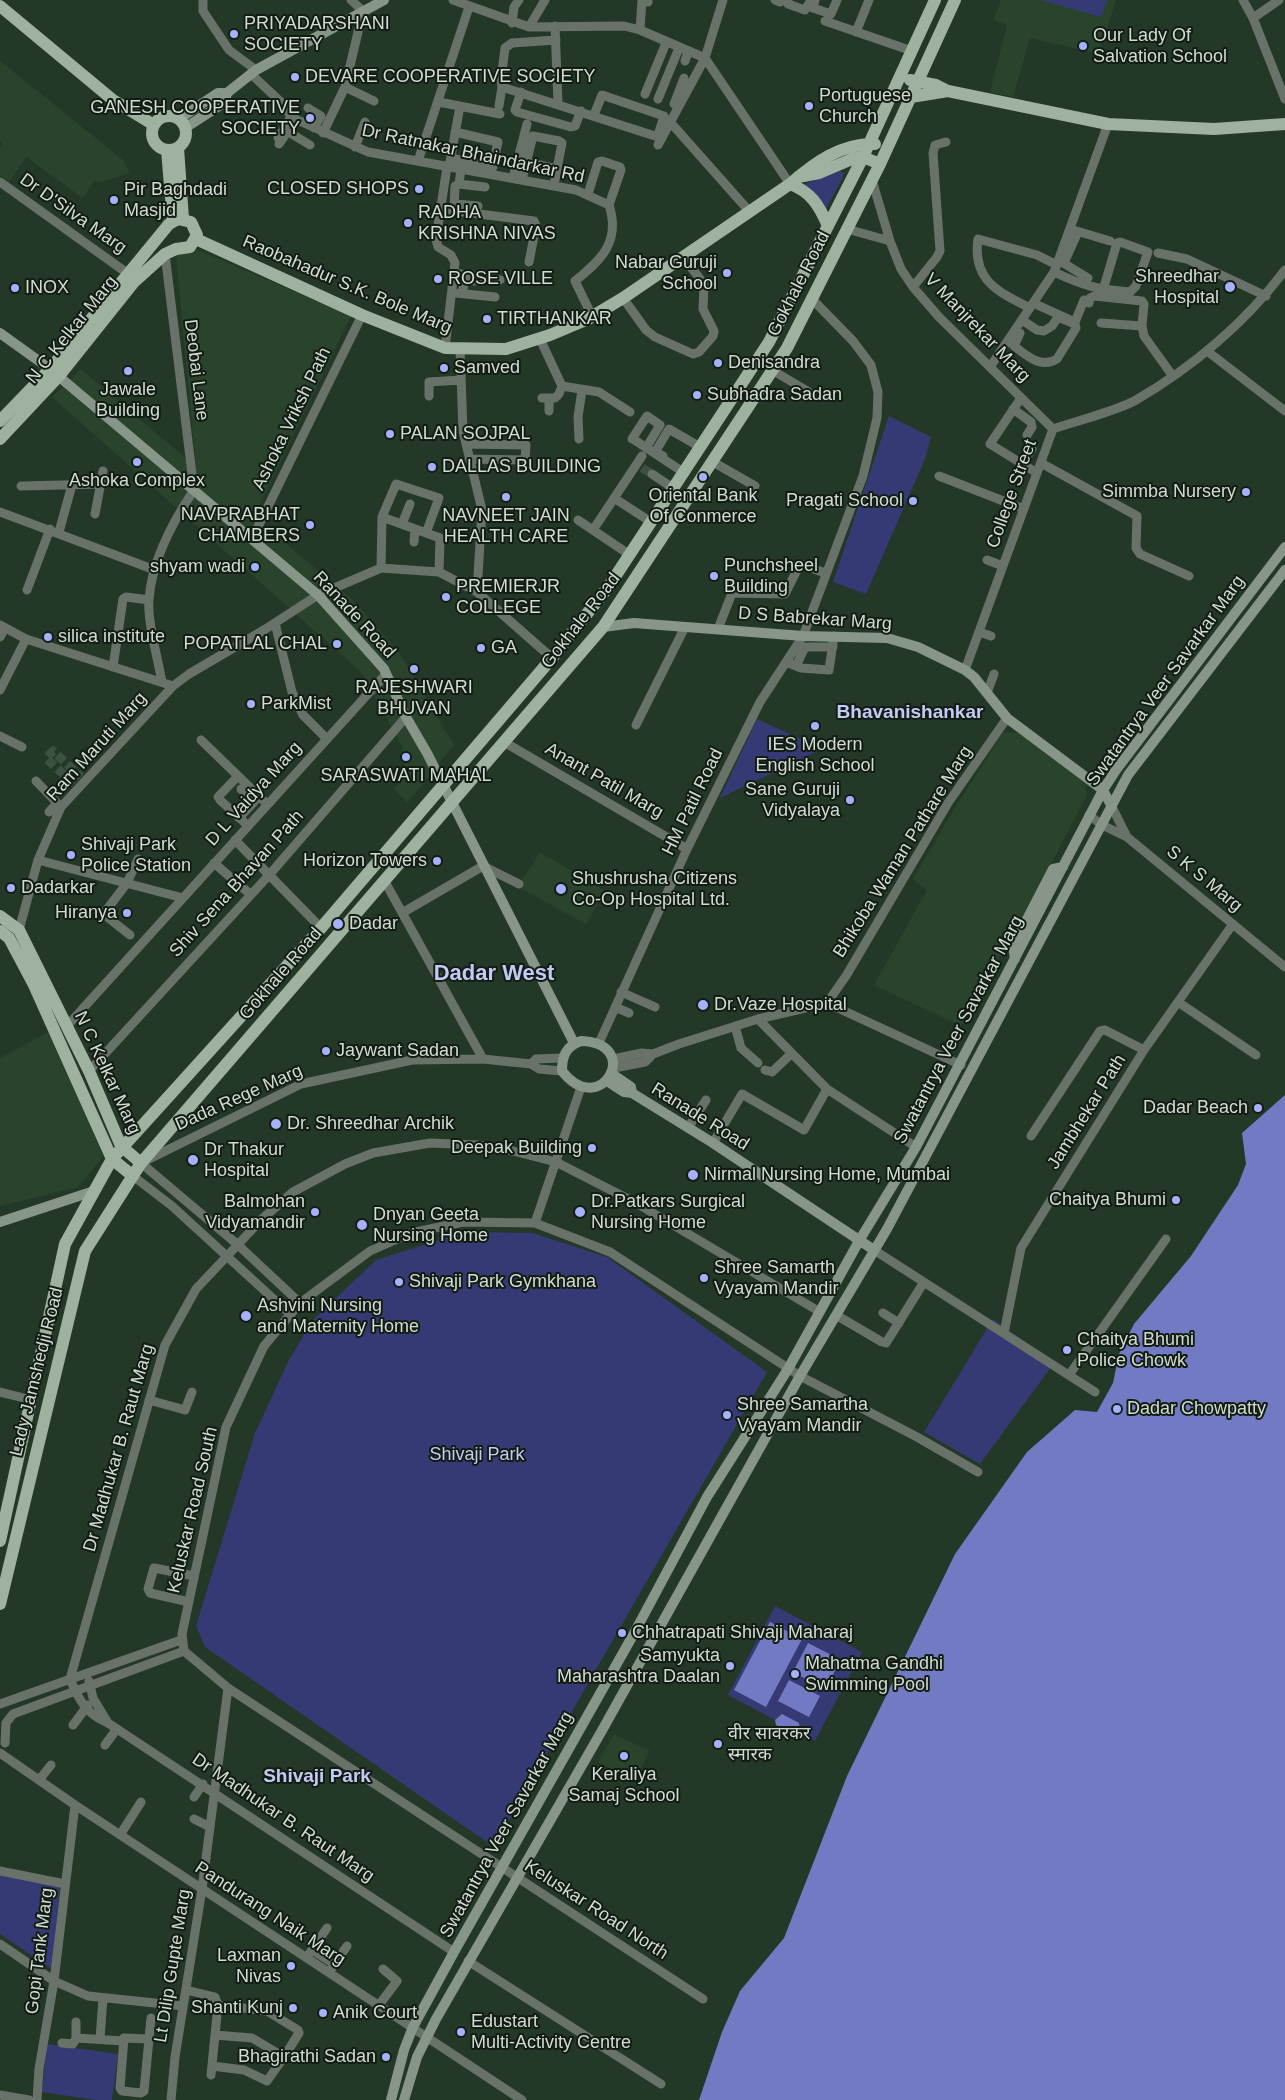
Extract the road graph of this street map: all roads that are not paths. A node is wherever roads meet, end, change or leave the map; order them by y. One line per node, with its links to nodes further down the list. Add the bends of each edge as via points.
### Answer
1 (203, 0): 33 (street, Dr Ratnakar Bhaindarkar Rd, via 203,11 229,50)
2 (351, 0): 20 (street)
3 (384, 0): 20 (main road)
4 (453, 0): 19 (street)
5 (519, 0): 23 (street, via 514,7)
6 (545, 0): 25 (street)
7 (722, 0): 32 (street)
8 (811, 0): 17 (street, via 805,10)
9 (815, 0): 10 (street, via 813,8 831,14)
10 (837, 0)
11 (869, 0): 27 (street)
12 (936, 0): 31 (main road, Gokhale Road)
13 (955, 0): 36 (main road, Gokhale Road)
14 (1243, 0): 21 (street)
15 (1279, 0): 21 (street)
16 (646, 1): 26 (street)
17 (781, 1)
18 (0, 6): 62 (main road, via 113,100)
19 (469, 7): 23 (street); 48 (street)
20 (363, 11): 33 (main road); 37 (street)
21 (1253, 18): 46 (street)
22 (825, 21): 27 (street)
23 (512, 23): 25 (street)
24 (555, 26): 25 (street); 26 (street, via 624,26); 28 (street)
25 (529, 27)
26 (640, 30): 29 (street)
27 (856, 32): 31 (street)
28 (556, 40): 38 (street, via 507,45 504,48); 49 (street)
29 (666, 43): 30 (street); 42 (street)
30 (679, 48): 32 (street, via 685,59); 45 (street)
31 (912, 51): 35 (main road, Gokhale Road)
32 (705, 58): 43 (street); 82 (street)
33 (254, 72): 54 (street, Dr Ratnakar Bhaindarkar Rd); 56 (main road, via 227,93 218,93)
34 (684, 78): 43 (street)
35 (901, 78): 36 (main road); 41 (main road, Gokhale Road)
36 (918, 81): 39 (main road); 44 (main road, Gokhale Road)
37 (345, 87): 47 (street); 64 (street)
38 (502, 87): 40 (street); 50 (street, via 500,110)
39 (948, 91): 44 (main road); 60 (main road)
40 (521, 92): 49 (street); 52 (street, via 517,112 572,127)
41 (894, 92): 44 (main road); 67 (main road, Gokhale Road)
42 (645, 94)
43 (680, 96): 57 (street)
44 (911, 97): 70 (main road, Gokhale Road)
45 (658, 99)
46 (1285, 100)
47 (374, 101)
48 (439, 102): 50 (street); 74 (street)
49 (558, 104): 52 (street)
50 (460, 106): 63 (street)
51 (308, 108): 58 (street, via 321,116)
52 (581, 111): 53 (street)
53 (594, 115): 53 (street, via 656,136 664,117 602,95)
54 (291, 117): 58 (street, Dr Ratnakar Bhaindarkar Rd); 65 (street, via 278,141 286,134)
55 (365, 122): 71 (street)
56 (182, 123): 62 (main road, via 165,116); 72 (main road, via 185,139)
57 (670, 123): 69 (street); 93 (street)
58 (307, 124): 64 (street, Dr Ratnakar Bhaindarkar Rd); 65 (street)
59 (527, 124): 81 (street)
60 (1108, 124): 61 (main road, via 1214,129); 97 (street)
61 (1285, 124)
62 (154, 125): 72 (main road, via 152,138 161,148)
63 (456, 132): 76 (street); 80 (street, via 498,142)
64 (323, 133): 71 (street, Dr Ratnakar Bhaindarkar Rd)
65 (296, 135): 68 (street)
66 (946, 142): 110 (street, via 935,145 934,153 940,251)
67 (868, 144): 70 (main road, Raobahadur S.K. Bole Marg); 73 (main road, Gokhale Road); 82 (main road, Raobahadur S.K. Bole Marg, via 851,146 822,159)
68 (310, 145)
69 (658, 145)
70 (888, 145): 77 (main road, Gokhale Road)
71 (355, 147): 74 (street, Dr Ratnakar Bhaindarkar Rd)
72 (173, 149): 94 (main road)
73 (863, 157): 77 (main road); 82 (main road, Raobahadur S.K. Bole Marg); 95 (main road, Gokhale Road)
74 (418, 161): 76 (street, Dr Ratnakar Bhaindarkar Rd)
75 (526, 162): 79 (street); 79 (street, via 533,136 560,141); 81 (street)
76 (449, 164): 78 (street, Dr Ratnakar Bhaindarkar Rd); 80 (street); 92 (street)
77 (880, 164): 83 (main road, Gokhale Road)
78 (461, 169): 80 (street, Dr Ratnakar Bhaindarkar Rd); 85 (street)
79 (557, 169): 86 (street)
80 (492, 171): 81 (street, Dr Ratnakar Bhaindarkar Rd)
81 (518, 179): 86 (street, Dr Ratnakar Bhaindarkar Rd)
82 (794, 180): 93 (main road, Raobahadur S.K. Bole Marg); 95 (main road, via 812,196)
83 (872, 180): 96 (main road, Gokhale Road); 99 (street, V Manjrekar Marg)
84 (0, 182): 107 (street, Dr D'Silva Marg)
85 (459, 184): 87 (street); 91 (street, via 455,186)
86 (554, 185): 88 (street, Dr Ratnakar Bhaindarkar Rd)
87 (485, 187)
88 (588, 194): 89 (street, Dr Ratnakar Bhaindarkar Rd); 89 (street, via 598,162 620,167)
89 (610, 205): 119 (street, via 614,222 611,241 603,255 574,281)
90 (478, 206): 91 (street)
91 (454, 207): 92 (street); 104 (street, via 535,222)
92 (440, 210): 108 (street, via 436,244 454,259)
93 (749, 211): 103 (main road, Raobahadur S.K. Bole Marg)
94 (174, 223): 98 (main road, via 194,226); 107 (main road, N C Kelkar Marg)
95 (828, 226): 149 (main road, Gokhale Road, via 769,342)
96 (847, 229): 99 (street); 116 (main road, Gokhale Road)
97 (1074, 230): 100 (street); 105 (street)
98 (196, 239): 101 (main road, N C Kelkar Marg, via 190,247); 118 (main road, Raobahadur S.K. Bole Marg)
99 (890, 240): 110 (street, V Manjrekar Marg, via 901,269)
100 (1110, 241)
101 (170, 252): 130 (main road, N C Kelkar Marg, via 134,282); 166 (street, Deobai Lane)
102 (1158, 253): 113 (street, via 1187,259)
103 (683, 257): 115 (main road, Raobahadur S.K. Bole Marg); 115 (street, via 704,284 703,310 714,327 713,336 699,352 693,354 655,337)
104 (529, 262)
105 (1058, 265): 109 (street); 111 (street, via 1082,285); 117 (street); 117 (street, via 1036,255 978,239 977,262 984,278 1005,294)
106 (1285, 270): 113 (street, College Street)
107 (128, 273): 130 (main road, N C Kelkar Marg)
108 (454, 277): 108 (street, via 464,286 465,280 500,281); 112 (street)
109 (1088, 278)
110 (913, 287): 128 (street, V Manjrekar Marg)
111 (1103, 290): 111 (street, via 1117,244 1120,242 1148,252 1133,292)
112 (452, 292): 114 (street); 125 (street)
113 (1266, 296): 127 (street, College Street)
114 (495, 297)
115 (622, 298): 119 (main road, Raobahadur S.K. Bole Marg)
116 (812, 300): 129 (main road, Gokhale Road); 190 (street, HM Patil Road, via 853,341 871,365 878,392 877,418 863,476)
117 (1032, 305): 121 (street); 122 (street, via 1075,322 1094,296 1142,301)
118 (362, 315): 125 (main road, Raobahadur S.K. Bole Marg); 180 (street, Ashoka Vriksh Path)
119 (592, 316): 124 (main road, Raobahadur S.K. Bole Marg)
120 (1101, 322): 122 (street)
121 (1022, 326): 121 (street, via 1044,331 1058,317 1075,324 1076,328 1057,360 1043,364 1014,346); 128 (street)
122 (1142, 326): 131 (street, via 1144,336)
123 (0, 333): 130 (main road, Ranade Road)
124 (540, 339): 126 (main road, Raobahadur S.K. Bole Marg, via 506,349); 133 (street)
125 (445, 348): 126 (main road, Raobahadur S.K. Bole Marg)
126 (460, 348): 132 (street)
127 (1207, 351): 131 (street, College Street); 140 (street)
128 (990, 367): 137 (street, V Manjrekar Marg)
129 (772, 370): 135 (street); 153 (main road, Gokhale Road)
130 (54, 373): 142 (main road, N C Kelkar Marg); 146 (main road, N C Kelkar Marg); 166 (main road, Ranade Road)
131 (1172, 375): 143 (street, College Street, via 1135,401)
132 (461, 380): 136 (street, via 429,382); 147 (street, via 462,430)
133 (562, 386): 134 (street); 139 (street, via 555,398 545,398)
134 (582, 390): 141 (street, via 600,392); 145 (street)
135 (810, 392)
136 (428, 396)
137 (1021, 398): 138 (street); 143 (street, V Manjrekar Marg)
138 (1013, 409): 144 (street, via 1031,422); 155 (street, via 990,444)
139 (549, 411)
140 (1285, 411)
141 (630, 412)
142 (0, 421)
143 (1053, 429): 154 (street, College Street)
144 (1027, 435)
145 (579, 439)
146 (0, 440)
147 (466, 444): 148 (street); 151 (street)
148 (481, 444): 152 (street); 152 (street, via 524,444 526,447 525,460)
149 (700, 447): 157 (main road, Gokhale Road); 157 (street, via 669,429 656,451)
150 (1032, 449): 155 (street)
151 (469, 459): 152 (street); 193 (street, via 482,510)
152 (482, 459)
153 (713, 462): 164 (street); 198 (main road, Gokhale Road)
154 (1040, 463): 158 (street, College Street); 191 (street, via 1137,516 1136,548 1140,554)
155 (1022, 464): 158 (street)
156 (103, 471): 162 (street)
157 (684, 471): 165 (main road, Gokhale Road); 167 (street, via 642,459)
158 (1037, 473): 169 (street, College Street)
159 (652, 474): 165 (street)
160 (939, 476): 169 (street)
161 (72, 484): 162 (street); 163 (street); 178 (street)
162 (101, 484): 171 (street)
163 (21, 486)
164 (756, 486)
165 (673, 488): 174 (main road, Gokhale Road)
166 (194, 490): 180 (main road, Ranade Road); 187 (street, via 176,518)
167 (614, 498): 174 (street); 177 (street)
168 (410, 504): 175 (street)
169 (1024, 509): 185 (street, College Street)
170 (0, 512): 178 (street)
171 (95, 514)
172 (382, 517): 175 (street); 179 (street, via 398,483 438,496); 186 (street)
173 (578, 520): 177 (street)
174 (651, 522): 183 (main road, Gokhale Road)
175 (402, 524): 176 (street)
176 (415, 529): 179 (street); 181 (street)
177 (593, 530): 183 (street)
178 (54, 531): 187 (street); 192 (street)
179 (426, 533): 189 (street, via 440,539)
180 (252, 539): 194 (main road, Ranade Road)
181 (414, 542)
182 (1285, 547): 231 (main road, Swatantrya Veer Savarkar Marg)
183 (630, 555): 208 (main road, Gokhale Road)
184 (987, 560): 185 (street)
185 (1003, 566): 201 (street, College Street)
186 (381, 568): 189 (street); 194 (street, Ram Maruti Marg)
187 (155, 570): 195 (street)
188 (1285, 570): 235 (main road, Swatantrya Veer Savarkar Marg, via 1128,775)
189 (439, 572): 193 (street)
190 (825, 573): 200 (street, via 800,564 785,594 732,593); 202 (street, HM Patil Road)
191 (1189, 576)
192 (27, 590)
193 (477, 592): 208 (street)
194 (318, 595): 196 (street, Ram Maruti Marg); 213 (main road, Ranade Road)
195 (149, 600): 211 (street, via 123,599); 215 (street)
196 (275, 623): 216 (street, Ram Maruti Marg); 223 (street, via 292,692 303,715)
197 (3, 626): 205 (street); 206 (street)
198 (604, 627): 199 (main road, D S Babrekar Marg, via 634,623); 225 (main road, Gokhale Road)
199 (685, 627): 200 (main road, D S Babrekar Marg); 221 (street)
200 (718, 629): 202 (main road, D S Babrekar Marg)
201 (978, 632): 204 (street); 212 (street, College Street)
202 (803, 636): 203 (main road, D S Babrekar Marg); 209 (street, HM Patil Road)
203 (834, 636): 207 (street); 212 (main road, D S Babrekar Marg, via 887,638 918,647)
204 (991, 636)
205 (0, 637)
206 (26, 639): 211 (street); 217 (street)
207 (833, 647): 210 (street, via 804,647); 210 (street, via 829,670)
208 (552, 658): 229 (main road, Gokhale Road)
209 (786, 662): 210 (street); 243 (street, HM Patil Road, via 760,702)
210 (796, 666)
211 (113, 667): 215 (street)
212 (964, 670): 218 (main road, D S Babrekar Marg)
213 (386, 674): 219 (main road, Ranade Road); 223 (street, D L Vaidya Marg)
214 (994, 674): 218 (street)
215 (162, 682): 216 (street)
216 (173, 686): 234 (street, Ram Maruti Marg)
217 (0, 690)
218 (987, 693): 220 (main road, D S Babrekar Marg)
219 (406, 718): 229 (main road, Ranade Road); 248 (street, Shiv Sena Bhavan Path)
220 (1007, 718): 231 (main road, D S Babrekar Marg); 265 (street, Bhikoba Waman Pathare Marg, via 948,803)
221 (636, 725)
222 (0, 736): 226 (street)
223 (327, 738): 233 (street, D L Vaidya Marg)
224 (201, 740): 227 (street, via 215,758)
225 (504, 742): 232 (main road, Gokhale Road); 243 (street, Anant Patil Marg)
226 (22, 747)
227 (238, 776): 233 (street); 237 (street, via 219,798)
228 (36, 781): 234 (street)
229 (443, 786): 232 (main road, Ranade Road); 257 (main road, Gokhale Road)
230 (241, 789): 237 (street, via 254,802)
231 (1103, 790): 235 (main road, D S Babrekar Marg); 238 (main road, Swatantrya Veer Savarkar Marg)
232 (452, 803): 247 (main road, Ranade Road); 249 (main road, Gokhale Road)
233 (267, 804): 239 (street, D L Vaidya Marg)
234 (59, 805): 236 (street); 245 (street, Ram Maruti Marg)
235 (1112, 807): 240 (main road, Swatantrya Veer Savarkar Marg); 241 (street, S K S Marg)
236 (49, 812)
237 (241, 816): 239 (street)
238 (1089, 816): 240 (street); 280 (main road, Swatantrya Veer Savarkar Marg, via 1035,912)
239 (249, 824): 242 (street, D L Vaidya Marg)
240 (1102, 825): 241 (street); 303 (main road, Swatantrya Veer Savarkar Marg)
241 (1127, 837): 256 (street, S K S Marg)
242 (235, 840): 246 (street, D L Vaidya Marg); 248 (street)
243 (688, 849): 262 (street, HM Patil Road)
244 (138, 859): 250 (street)
245 (38, 860): 250 (street); 258 (street, Ram Maruti Marg)
246 (214, 862): 252 (street); 253 (street, D L Vaidya Marg)
247 (483, 866): 251 (street); 254 (street); 271 (main road, Ranade Road)
248 (270, 874): 252 (street, Shiv Sena Bhavan Path); 257 (street)
249 (384, 880): 254 (street); 295 (main road, Gokhale Road)
250 (127, 883): 253 (street); 260 (street, via 105,914)
251 (519, 884)
252 (250, 894): 283 (street, Shiv Sena Bhavan Path)
253 (182, 898): 269 (street, D L Vaidya Marg)
254 (402, 913): 277 (street)
255 (0, 916): 258 (main road, N C Kelkar Marg)
256 (1233, 924): 261 (street, S K S Marg); 264 (street, Jambhekar Path)
257 (321, 928): 291 (main road, Gokhale Road)
258 (19, 930): 269 (main road, N C Kelkar Marg)
259 (0, 931): 293 (main road, N C Kelkar Marg, via 10,938 34,985)
260 (130, 935)
261 (1285, 967)
262 (621, 994): 263 (street); 266 (street, HM Patil Road)
263 (634, 996): 266 (street, via 628,1012); 267 (street)
264 (1178, 1002): 273 (street, Jambhekar Path); 275 (street)
265 (827, 1003): 268 (street); 280 (street)
266 (615, 1007): 272 (street, HM Patil Road)
267 (654, 1008)
268 (758, 1019): 270 (street); 274 (street)
269 (67, 1026): 283 (main road, N C Kelkar Marg)
270 (734, 1026): 278 (street, via 741,1048); 281 (street, via 653,1054 642,1053)
271 (574, 1043): 272 (main road); 276 (main road)
272 (599, 1043): 281 (main road, via 610,1052)
273 (1144, 1050): 289 (street, via 1105,1030 1100,1031); 312 (street, Jambhekar Path, via 1021,1248)
274 (791, 1054): 282 (street, via 772,1072); 286 (street)
275 (1256, 1055)
276 (562, 1058): 279 (street, Dada Rege Marg, via 536,1059); 284 (main road)
277 (482, 1059): 279 (street, Dada Rege Marg); 295 (street, Dada Rege Marg, via 412,1060 300,1084)
278 (758, 1063)
279 (531, 1064): 284 (street, via 539,1069)
280 (961, 1065): 292 (main road, Swatantrya Veer Savarkar Marg)
281 (612, 1070): 285 (main road, via 596,1087); 288 (main road, Ranade Road, via 624,1092 632,1093)
282 (765, 1070)
283 (89, 1071): 291 (main road, N C Kelkar Marg)
284 (562, 1071): 285 (main road)
285 (581, 1087): 294 (street)
286 (827, 1089): 290 (street, via 804,1130 742,1094 724,1118); 292 (street)
287 (706, 1100): 288 (street)
288 (689, 1129): 290 (main road, Ranade Road)
289 (1031, 1136)
290 (713, 1143): 301 (main road, Ranade Road)
291 (121, 1146): 293 (main road, Lady Jamshedji Road); 295 (main road, N C Kelkar Marg)
292 (916, 1147): 301 (main road, Swatantrya Veer Savarkar Marg)
293 (112, 1158): 296 (main road, N C Kelkar Marg); 297 (main road, Lady Jamshedji Road)
294 (556, 1162): 299 (street); 302 (street, Dr Madhukar B. Raut Marg, via 513,1150 478,1145 430,1143 373,1153 293,1192); 307 (street, Dr Madhukar B. Raut Marg, via 636,1203)
295 (141, 1163): 296 (main road, Lady Jamshedji Road); 302 (street, N C Kelkar Marg)
296 (133, 1176): 304 (street, N C Kelkar Marg); 325 (main road, Lady Jamshedji Road, via 85,1251)
297 (91, 1192): 298 (main road); 319 (main road, Lady Jamshedji Road, via 65,1244)
298 (0, 1222)
299 (534, 1223): 306 (street, Keluskar Road South, via 463,1222 411,1234 370,1251); 313 (street, Keluskar Road South, via 610,1252)
300 (1166, 1238): 314 (street)
301 (859, 1241): 303 (main road, Ranade Road); 307 (main road, Swatantrya Veer Savarkar Marg)
302 (237, 1244): 304 (street, Dr Madhukar B. Raut Marg); 306 (street, N C Kelkar Marg)
303 (874, 1250): 305 (street); 310 (main road, Swatantrya Veer Savarkar Marg)
304 (227, 1256): 309 (street, N C Kelkar Marg); 320 (street, Dr Madhukar B. Raut Marg, via 196,1289 165,1344)
305 (924, 1282): 311 (street); 312 (street)
306 (300, 1303): 309 (street, Keluskar Road South)
307 (820, 1312): 313 (main road, Swatantrya Veer Savarkar Marg)
308 (883, 1313): 311 (street)
309 (290, 1314): 323 (street, Keluskar Road South, via 264,1346 226,1427)
310 (836, 1315): 311 (street, via 884,1343 889,1341); 315 (main road, Swatantrya Veer Savarkar Marg)
311 (900, 1322)
312 (1004, 1333): 314 (street)
313 (788, 1369): 315 (street, Keluskar Road South); 353 (main road, Swatantrya Veer Savarkar Marg, via 706,1496)
314 (1069, 1375): 318 (street)
315 (800, 1376): 321 (street, Keluskar Road South); 355 (main road, Swatantrya Veer Savarkar Marg, via 592,1750)
316 (0, 1392): 319 (street)
317 (192, 1392): 320 (street, via 185,1410)
318 (1095, 1392)
319 (32, 1400): 322 (main road, Lady Jamshedji Road)
320 (149, 1400): 329 (street, Dr Madhukar B. Raut Marg)
321 (978, 1472)
322 (0, 1541)
323 (194, 1576): 324 (street, Keluskar Road South); 324 (street, via 154,1568 148,1589 150,1593)
324 (189, 1602): 326 (street, Keluskar Road South)
325 (0, 1604)
326 (181, 1640): 327 (street); 328 (street)
327 (184, 1651): 330 (street); 331 (street, Keluskar Road North)
328 (86, 1673): 329 (street); 330 (street)
329 (70, 1679): 332 (street); 334 (street)
330 (90, 1686): 332 (street); 333 (street)
331 (228, 1688): 346 (street, Lt Dilip Gupte Marg); 353 (street, Keluskar Road North)
332 (75, 1691): 335 (street); 336 (street)
333 (93, 1698): 335 (street); 337 (street)
334 (4, 1702): 336 (street)
335 (85, 1710): 337 (street, Dr Madhukar B. Raut Marg); 338 (street)
336 (14, 1714): 340 (street, via 6,1723)
337 (108, 1723): 339 (street, Dr Madhukar B. Raut Marg)
338 (73, 1725)
339 (116, 1730): 341 (street); 345 (street, Dr Madhukar B. Raut Marg)
340 (5, 1743)
341 (105, 1745)
342 (0, 1753): 344 (street, Pandurang Naik Marg)
343 (52, 1765): 344 (street)
344 (40, 1780): 349 (street, Pandurang Naik Marg)
345 (203, 1784): 346 (street, Dr Madhukar B. Raut Marg); 347 (street)
346 (214, 1792): 351 (street, Lt Dilip Gupte Marg); 361 (street, Dr Madhukar B. Raut Marg)
347 (194, 1797)
348 (141, 1802): 352 (street)
349 (75, 1805): 352 (street, Pandurang Naik Marg); 356 (street, Gopi Tank Marg)
350 (194, 1819): 351 (street)
351 (210, 1827): 357 (street, Lt Dilip Gupte Marg)
352 (120, 1835): 357 (street, Pandurang Naik Marg)
353 (501, 1867): 355 (street, Keluskar Road North); 361 (main road, Swatantrya Veer Savarkar Marg)
354 (0, 1871): 356 (street)
355 (516, 1878): 363 (main road, Swatantrya Veer Savarkar Marg); 369 (street, Keluskar Road North)
356 (65, 1884): 366 (street, Gopi Tank Marg)
357 (202, 1889): 362 (street, Pandurang Naik Marg); 367 (street, Lt Dilip Gupte Marg)
358 (327, 1928): 362 (street)
359 (0, 1944): 366 (street)
360 (347, 1946): 364 (street)
361 (454, 1952): 375 (main road, Swatantrya Veer Savarkar Marg)
362 (310, 1954): 364 (street, Pandurang Naik Marg)
363 (468, 1961): 377 (main road, Swatantrya Veer Savarkar Marg); 384 (street)
364 (331, 1968): 371 (street, Pandurang Naik Marg)
365 (383, 1969): 371 (street, via 397,1981)
366 (54, 1981): 368 (street, via 88,1996); 387 (street, Gopi Tank Marg)
367 (186, 1990): 370 (street, via 215,1997); 372 (street, Lt Dilip Gupte Marg)
368 (103, 1998): 372 (street); 379 (street)
369 (703, 1999)
370 (218, 2005): 376 (street); 383 (street, via 267,2011 298,2030 299,2034)
371 (379, 2005): 375 (street, Pandurang Naik Marg)
372 (183, 2006): 388 (street, Lt Dilip Gupte Marg)
373 (151, 2018): 380 (street)
374 (76, 2022): 378 (street)
375 (413, 2027): 377 (street, Pandurang Naik Marg); 389 (main road, Swatantrya Veer Savarkar Marg)
376 (215, 2035): 383 (street, via 252,2038); 383 (street, via 212,2070 244,2070 267,2081)
377 (427, 2037): 390 (main road, Swatantrya Veer Savarkar Marg, via 417,2057); 391 (street, Pandurang Naik Marg)
378 (76, 2038): 379 (street); 382 (street, via 73,2044)
379 (100, 2039): 381 (street)
380 (149, 2039): 381 (street, via 126,2036); 381 (street, via 144,2090 141,2093 120,2090)
381 (124, 2041)
382 (62, 2043)
383 (284, 2057)
384 (661, 2084)
385 (0, 2095): 386 (street)
386 (29, 2100)
387 (37, 2100)
388 (171, 2100)
389 (391, 2100)
390 (404, 2100)
391 (522, 2100)

